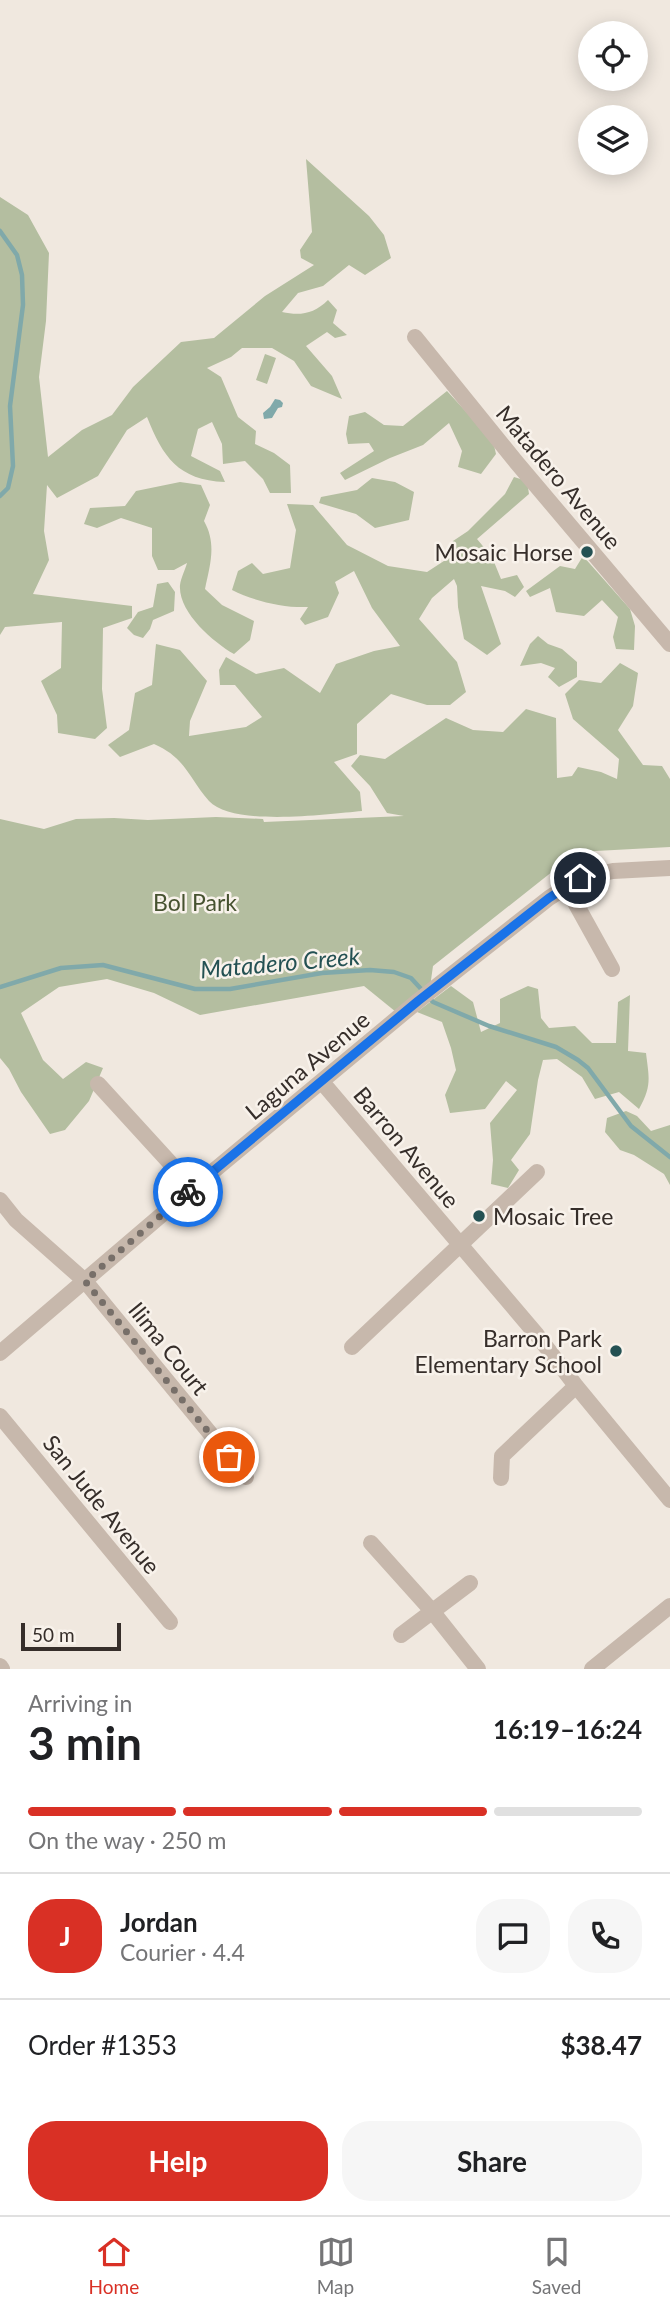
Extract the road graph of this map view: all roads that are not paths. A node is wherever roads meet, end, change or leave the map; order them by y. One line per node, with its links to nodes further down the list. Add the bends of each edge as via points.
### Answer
1 (415, 337): 2 (street, Matadero Avenue)
2 (670, 644)
3 (670, 868): 4 (street, Laguna Avenue, via 612,871)
4 (566, 886): 5 (street); 6 (street, Laguna Avenue)
5 (612, 969)
6 (322, 1082): 9 (street, Laguna Avenue); 11 (street, Barron Avenue)
7 (98, 1084): 9 (street)
8 (537, 1172): 11 (street)
9 (193, 1188): 12 (street, Laguna Avenue)
10 (0, 1200): 12 (street, Ilima Court)
11 (460, 1244): 13 (street); 15 (street, Barron Avenue)
12 (85, 1281): 14 (street, Laguna Avenue); 17 (street, Ilima Court)
13 (352, 1347)
14 (0, 1353)
15 (576, 1386): 18 (street, via 502,1455); 19 (street, Barron Avenue)
16 (0, 1416): 24 (street, San Jude Avenue)
17 (246, 1477)
18 (501, 1478)
19 (670, 1500)
20 (371, 1543): 23 (street)
21 (470, 1583): 23 (street)
22 (670, 1606): 27 (street)
23 (432, 1611): 25 (street); 26 (street)
24 (170, 1622)
25 (401, 1635)
26 (478, 1669)
27 (592, 1669)

